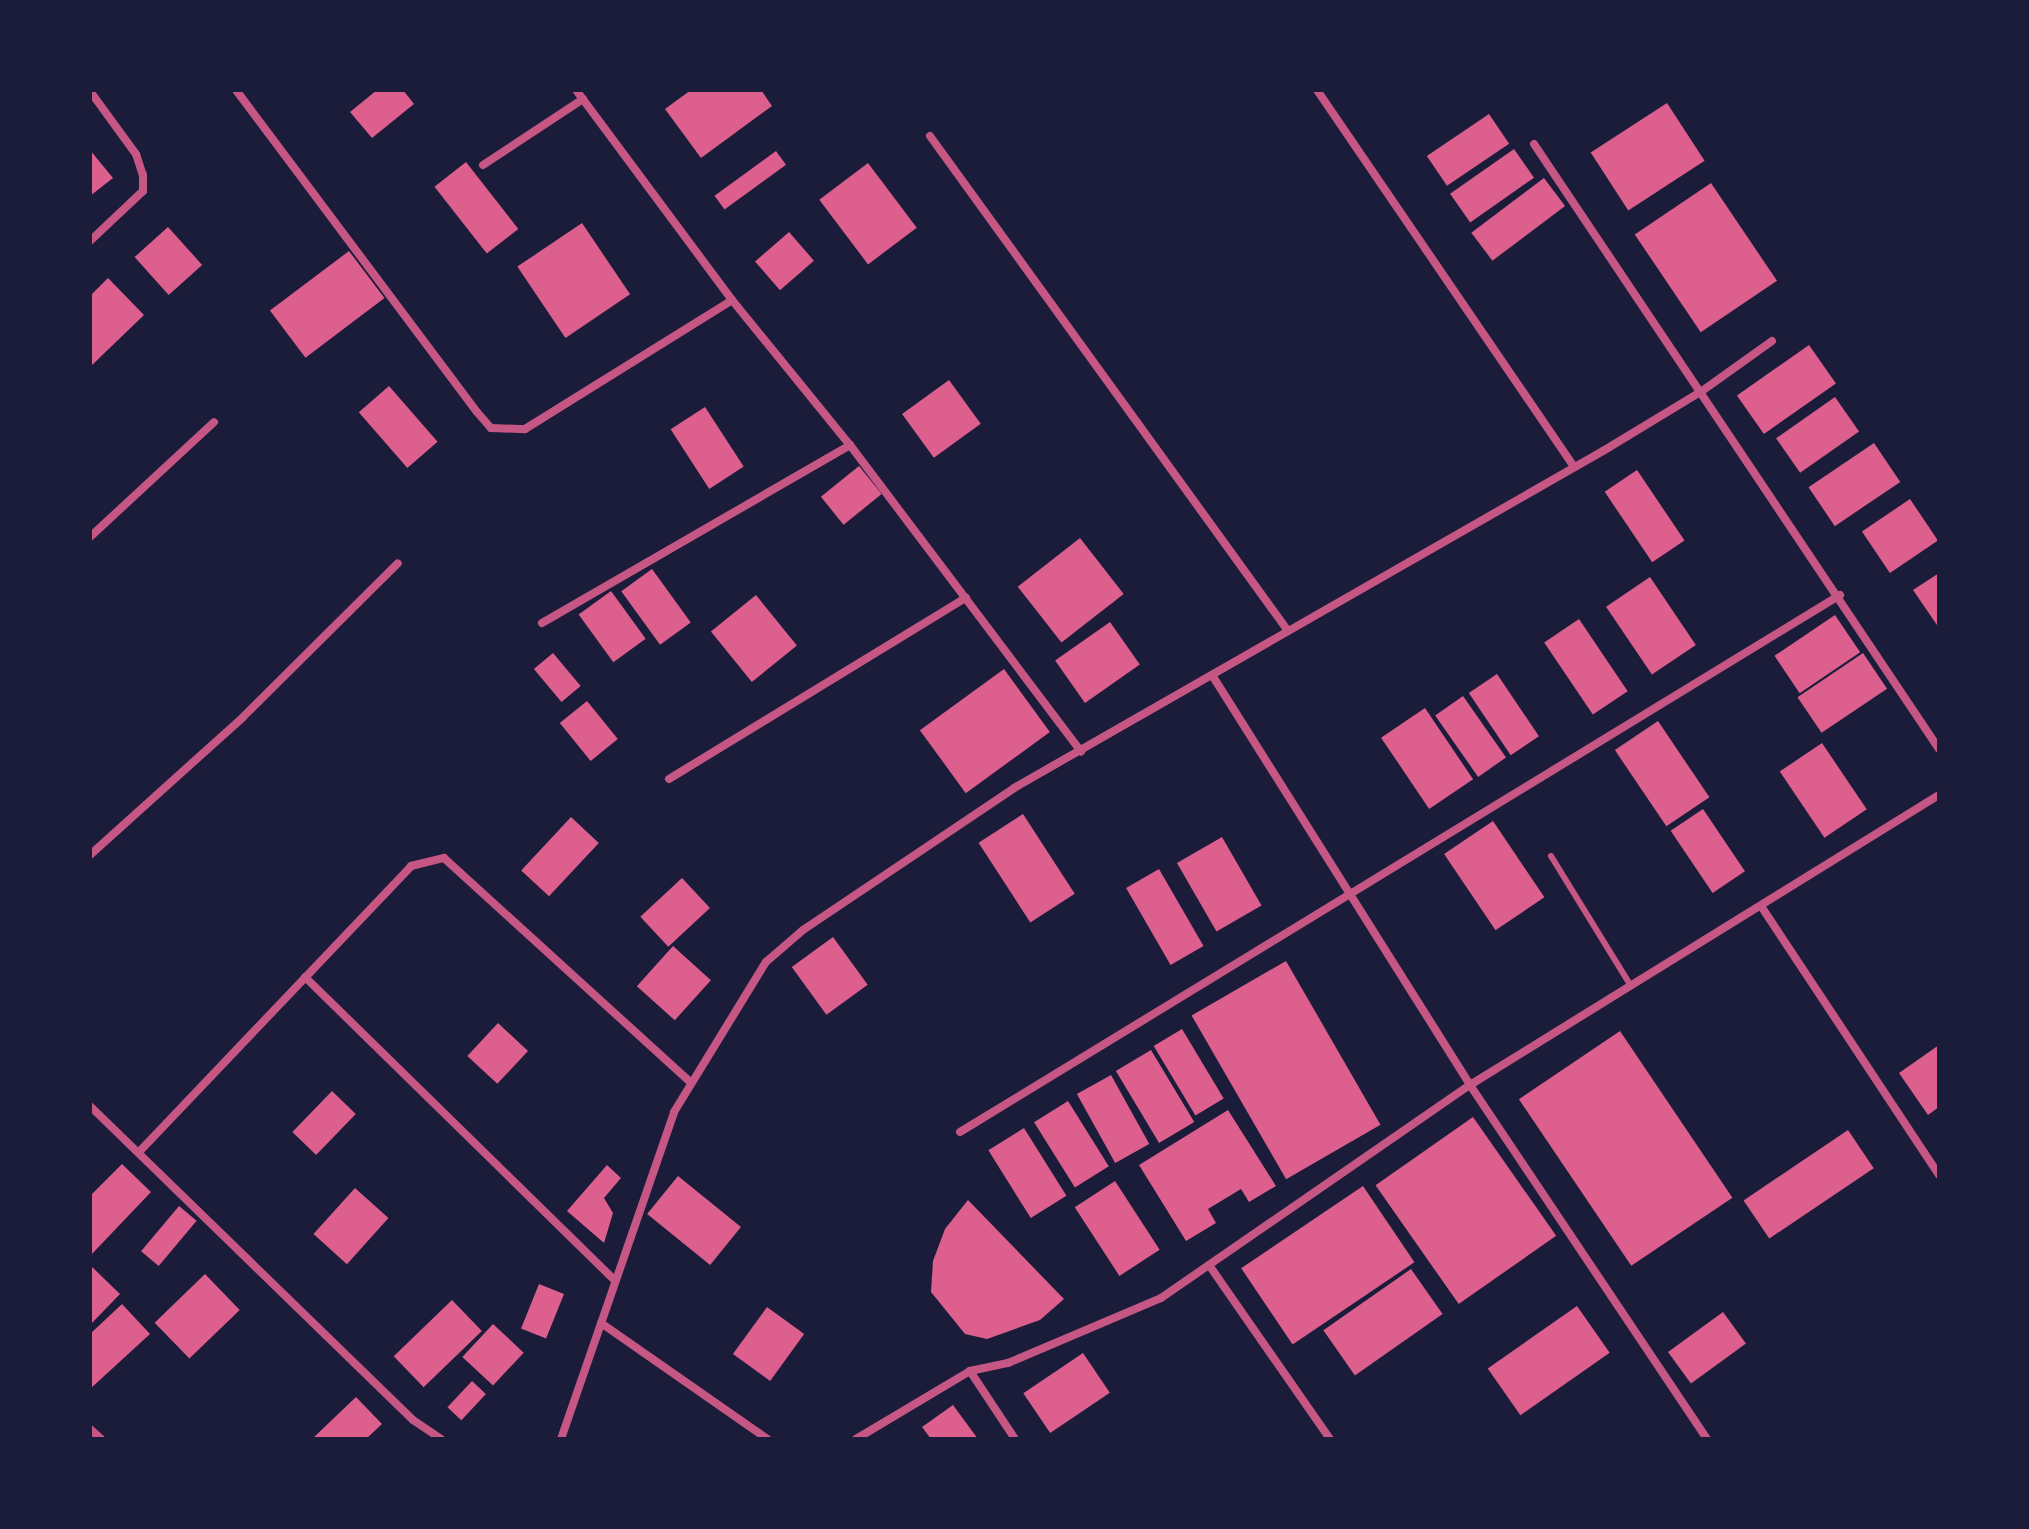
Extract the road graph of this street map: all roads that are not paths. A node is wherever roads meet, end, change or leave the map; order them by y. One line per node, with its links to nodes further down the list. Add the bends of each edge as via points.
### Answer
1 (236, 90): 10 (street, via 491,428 525,429)
2 (576, 90): 5 (street)
3 (1317, 90): 15 (street)
4 (90, 91): 9 (street, via 136,154 143,175 143,191)
5 (583, 99): 8 (street); 10 (street)
6 (930, 136): 21 (street)
7 (1534, 144): 12 (street)
8 (483, 165)
9 (90, 241)
10 (732, 300): 14 (street)
11 (1772, 341): 12 (street)
12 (1702, 391): 15 (street); 18 (street)
13 (214, 422): 16 (street)
14 (850, 445): 19 (street); 20 (street)
15 (1574, 467): 21 (street)
16 (90, 537)
17 (398, 563): 27 (street, via 243,717)
18 (1840, 595): 23 (street); 29 (street)
19 (966, 598): 24 (street); 25 (street)
20 (542, 623)
21 (1288, 631): 22 (street)
22 (1212, 675): 24 (street); 29 (street)
23 (1939, 749)
24 (1081, 752): 33 (street, via 1014,788 803,930 766,962)
25 (669, 779)
26 (1939, 795): 30 (street)
27 (90, 855)
28 (1551, 856): 32 (lane)
29 (1348, 891): 34 (street); 36 (street)
30 (1761, 906): 32 (street); 38 (street)
31 (305, 977): 33 (street, via 411,866 444,858); 37 (street); 40 (street)
32 (1631, 986): 34 (street)
33 (691, 1083): 40 (street, via 674,1112)
34 (1470, 1085): 39 (street); 51 (street)
35 (90, 1106): 37 (street)
36 (960, 1132)
37 (139, 1152): 45 (street, via 413,1420)
38 (1939, 1175)
39 (1209, 1265): 42 (street, via 1161,1298 1008,1363); 50 (street)
40 (615, 1281): 41 (street)
41 (601, 1323): 46 (street); 47 (street)
42 (970, 1371): 48 (street); 49 (street)
43 (90, 1429): 44 (street)
44 (101, 1439)
45 (441, 1439)
46 (561, 1439)
47 (767, 1439)
48 (856, 1439)
49 (1015, 1439)
50 (1330, 1439)
51 (1707, 1439)

